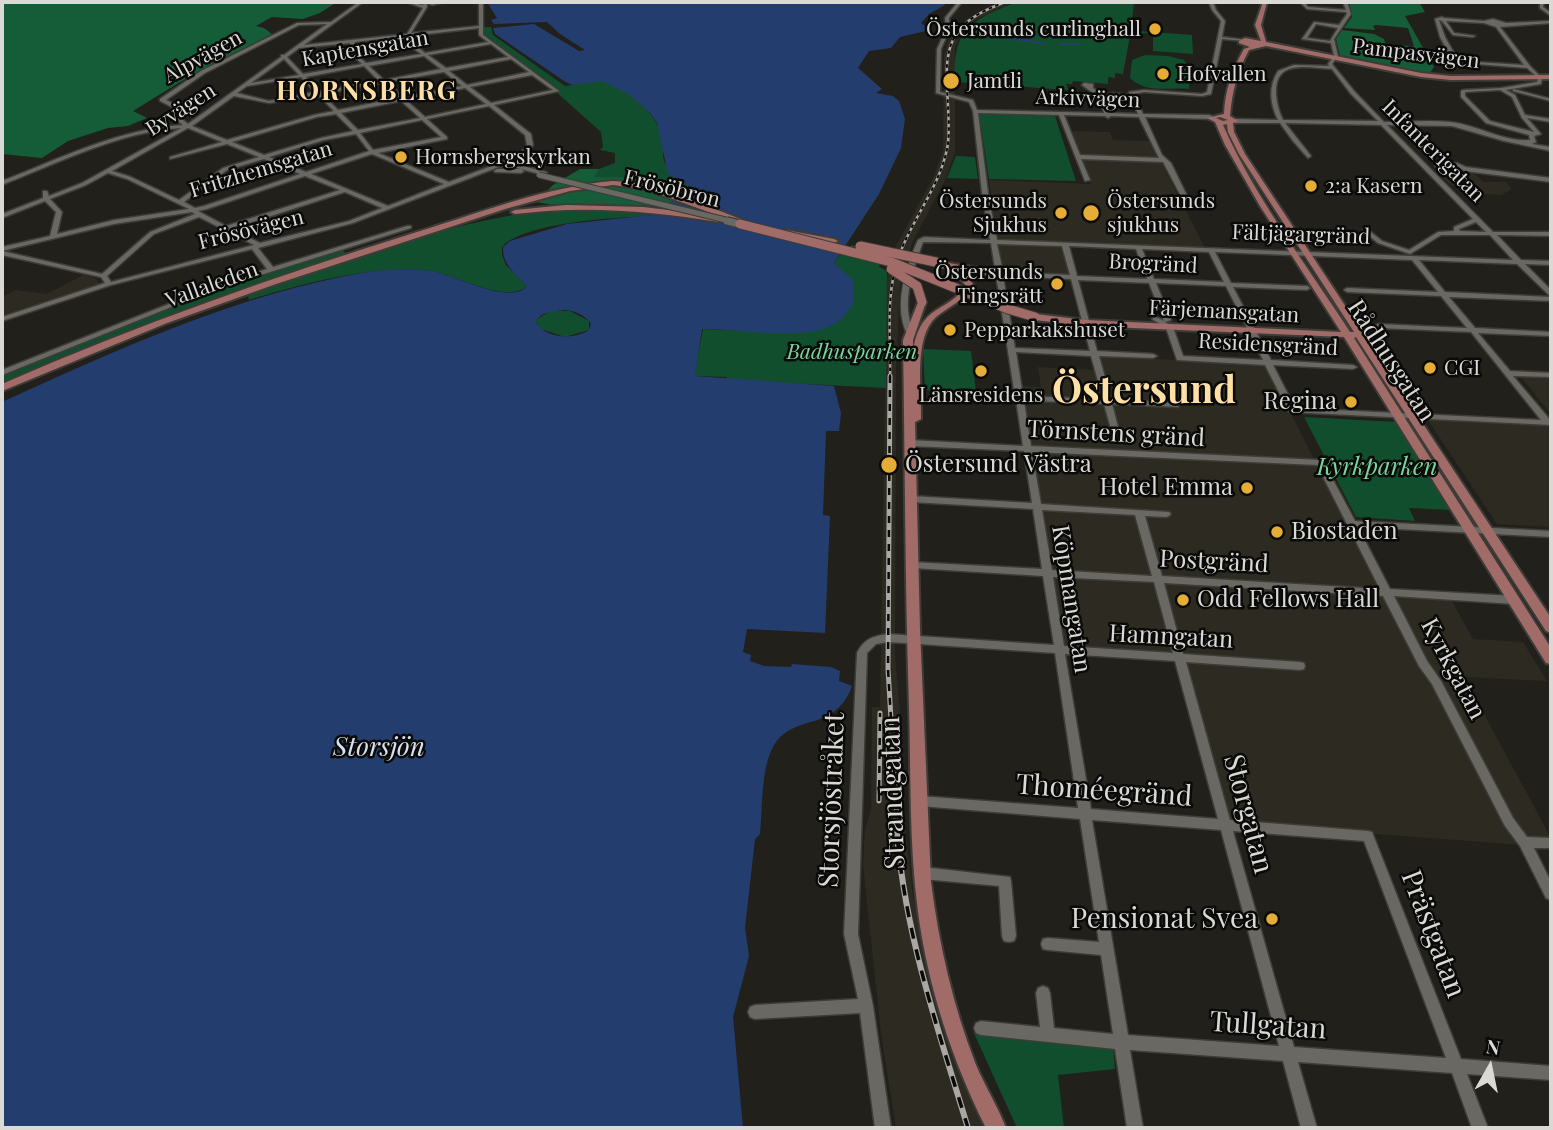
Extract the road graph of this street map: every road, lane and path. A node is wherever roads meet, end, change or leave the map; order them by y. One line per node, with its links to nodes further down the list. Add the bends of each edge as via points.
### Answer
1 (361, 2): 18 (street, Byvägen)
2 (409, 2): 11 (street)
3 (442, 2): 12 (street)
4 (481, 2): 21 (street)
5 (960, 2): 59 (street, via 948,15 948,29 939,49 938,93 971,101)
6 (1212, 2): 26 (street, via 1222,18)
7 (1265, 2): 23 (main road)
8 (1302, 2): 13 (street, via 1307,8)
9 (1345, 2): 13 (street)
10 (1542, 2): 14 (street, via 1541,7)
11 (425, 4): 24 (street)
12 (432, 4)
13 (1348, 11): 22 (street)
14 (1551, 15)
15 (1444, 18): 16 (street); 25 (street, via 1453,34); 39 (street, via 1436,22 1458,66)
16 (1485, 22): 19 (street); 20 (street)
17 (1551, 22): 19 (street)
18 (331, 23): 32 (street, Byvägen); 71 (street, Alpvägen, via 298,24 164,96 162,100 175,106 174,116)
19 (1506, 24): 20 (street)
20 (1497, 26): 39 (street)
21 (480, 27): 24 (street); 30 (street, via 481,36)
22 (1341, 27): 29 (street); 29 (street, via 1315,23 1304,39)
23 (1259, 32): 28 (main road); 31 (main road)
24 (408, 35): 27 (street); 33 (street, via 411,44)
25 (1472, 36)
26 (1224, 38): 28 (street); 53 (street, via 1207,94)
27 (353, 41): 32 (street); 38 (street, via 350,51)
28 (1245, 41): 31 (main road); 35 (main road, Rådhusgatan)
29 (1331, 42): 37 (street)
30 (490, 43): 33 (street, Kaptensgatan); 36 (street)
31 (1262, 45): 35 (main road, via 1247,49); 37 (main road, Pampasvägen)
32 (298, 47): 34 (street, Byvägen)
33 (425, 54): 38 (street, Kaptensgatan); 41 (street)
34 (283, 57): 43 (street); 47 (street, Byvägen)
35 (1243, 57): 57 (main road, Rådhusgatan)
36 (511, 58): 41 (street); 42 (street)
37 (1334, 59): 40 (street); 45 (main road, Pampasvägen, via 1451,78)
38 (365, 65): 43 (street, Kaptensgatan); 46 (street)
39 (1528, 67): 45 (street)
40 (1333, 68): 67 (street, via 1296,67 1279,74 1273,95); 70 (street, Infanterigatan)
41 (445, 70): 46 (street); 48 (street)
42 (533, 74): 48 (street); 58 (street, via 557,91)
43 (302, 76): 47 (street, Kaptensgatan); 52 (street)
44 (1551, 77): 45 (main road, Pampasvägen)
45 (1540, 78): 50 (street, via 1539,83)
46 (382, 82): 52 (street); 55 (street)
47 (245, 86): 51 (street, Byvägen)
48 (466, 87): 55 (street); 58 (street)
49 (1091, 88): 54 (street)
50 (1502, 89): 56 (street); 64 (street, via 1518,100); 74 (street, via 1463,91 1463,96 1488,122)
51 (233, 94): 52 (street, via 269,102); 71 (street, Byvägen)
52 (318, 94): 60 (street)
53 (1132, 94): 54 (street); 63 (street)
54 (1102, 97): 62 (street)
55 (404, 99): 60 (street); 65 (street)
56 (1551, 100)
57 (1227, 102): 66 (main road, Rådhusgatan); 66 (main road, Rådhusgatan)
58 (490, 105): 65 (street); 82 (street, via 528,134 530,145)
59 (975, 111): 61 (street, Arkivvägen); 120 (street, Köpmangatan)
60 (335, 112): 72 (street); 75 (street)
61 (1061, 114): 62 (street, Arkivvägen); 83 (street)
62 (1108, 116): 63 (street, Arkivvägen)
63 (1141, 116): 66 (street, Arkivvägen); 85 (street)
64 (1523, 116): 68 (street); 74 (street, via 1538,134)
65 (425, 118): 72 (street); 78 (street, Fritzhemsgatan, via 445,136)
66 (1222, 119): 67 (street, Arkivvägen); 127 (main road, Rådhusgatan)
67 (1280, 120): 70 (street, Arkivvägen); 79 (street)
68 (1551, 120)
69 (1454, 122): 70 (street, Arkivvägen); 73 (street); 76 (street)
70 (1384, 123): 108 (street, Infanterigatan)
71 (188, 126): 75 (street); 91 (street, Byvägen); 97 (street, via 109,141)
72 (357, 132): 78 (street); 81 (street)
73 (1472, 134)
74 (1531, 134): 76 (street, via 1533,142)
75 (227, 142): 81 (street); 84 (street)
76 (1520, 143): 77 (street)
77 (1551, 149)
78 (372, 152): 93 (street, Fritzhemsgatan); 99 (street)
79 (1308, 156)
80 (1452, 156): 89 (street)
81 (263, 157): 93 (street); 103 (street, via 225,169)
82 (520, 157): 86 (street, Frösövägen); 92 (street, via 522,164)
83 (1078, 157): 85 (street); 95 (street)
84 (172, 158)
85 (1164, 160): 102 (street)
86 (505, 164): 90 (street, Frösöbron); 92 (street, Frösöbron); 94 (street, Frösövägen)
87 (1479, 164): 89 (street)
88 (1437, 166): 89 (street)
89 (1461, 166): 96 (street)
90 (521, 171): 92 (street, Frösöbron); 94 (street)
91 (110, 172): 101 (street, Byvägen); 103 (street)
92 (539, 173): 109 (street, Frösöbron, bridge)
93 (306, 175): 100 (street); 106 (street, Fritzhemsgatan)
94 (476, 175): 99 (street, Frösövägen)
95 (1087, 180)
96 (1551, 180)
97 (2, 183)
98 (613, 183): 109 (main road, Frösöbron, bridge, via 644,185); 112 (main road, Vallaleden, via 566,191)
99 (450, 185): 105 (street, Frösövägen)
100 (343, 191): 105 (street); 111 (street)
101 (46, 196): 107 (street, Byvägen); 118 (street, via 59,212)
102 (1184, 196)
103 (180, 202): 106 (street)
104 (615, 207): 109 (main road, Frösöbron, bridge); 112 (main road, Vallaleden, via 543,208)
105 (388, 208): 123 (street, Frösövägen)
106 (197, 212): 111 (street); 118 (street, Fritzhemsgatan, via 114,222); 134 (street, via 152,233)
107 (2, 216)
108 (1478, 219): 115 (street, via 1456,228); 116 (street, Infanterigatan)
109 (739, 222): 114 (main road, Frösöbron, bridge); 122 (main road, Frösöbron, bridge)
110 (409, 226): 132 (street)
111 (227, 228): 123 (street)
112 (439, 228): 163 (main road, Vallaleden, via 254,287 74,355)
113 (1366, 230): 115 (street, via 1380,242 1409,252 1440,233)
114 (789, 232): 131 (main road, bridge); 145 (main road, Frösöbron, bridge, via 904,262)
115 (1457, 233): 116 (street)
116 (1492, 233): 117 (street); 129 (street, Infanterigatan)
117 (1551, 234)
118 (53, 236): 126 (street, Fritzhemsgatan)
119 (924, 239): 120 (street, Fältjägargränd); 153 (street, Strandgatan, via 906,284 906,325)
120 (993, 241): 121 (street, Fältjägargränd); 133 (street, Köpmangatan)
121 (1065, 244): 124 (street, Fältjägargränd); 135 (street)
122 (824, 245): 144 (main road, bridge, via 899,273 917,286); 145 (main road, Frösöbron, bridge, via 918,271 1007,309)
123 (258, 247): 132 (street); 138 (street, Frösövägen)
124 (1138, 247): 125 (street, Fältjägargränd); 136 (street)
125 (1211, 250): 127 (street, Fältjägargränd); 139 (street)
126 (2, 251): 134 (street)
127 (1299, 253): 128 (street, Fältjägargränd); 152 (main road, Rådhusgatan)
128 (1413, 257): 129 (street, Fältjägargränd); 142 (street)
129 (1521, 261): 130 (street, Fältjägargränd); 143 (street, Infanterigatan)
130 (1551, 263)
131 (945, 264): 133 (main road); 137 (main road)
132 (270, 268): 160 (street)
133 (998, 274): 135 (street, Brogränd); 137 (main road); 155 (street, Köpmangatan)
134 (103, 276): 138 (street)
135 (1074, 278): 136 (street, Brogränd); 147 (street)
136 (1151, 281): 139 (street, Brogränd); 148 (street)
137 (970, 283): 173 (main road, Strandgatan, via 964,294 925,323 919,336 918,393)
138 (109, 284): 146 (street, Frösövägen)
139 (1229, 285): 140 (street, Brogränd); 149 (street)
140 (1307, 288)
141 (1346, 290): 142 (street)
142 (1445, 294): 143 (street); 151 (street)
143 (1551, 296)
144 (922, 302): 153 (main road)
145 (1035, 313): 147 (main road, Frösöbron)
146 (2, 319)
147 (1086, 320): 148 (main road, Färjemansgatan); 148 (main road, Färjemansgatan); 156 (street)
148 (1168, 323): 149 (main road, Färjemansgatan); 158 (street, Residensgränd, via 1180,358)
149 (1251, 327): 152 (main road, Färjemansgatan); 158 (street)
150 (1378, 327): 151 (street)
151 (1474, 330): 154 (street); 161 (street)
152 (1351, 331): 169 (main road, Rådhusgatan); 170 (main road, Rådhusgatan)
153 (911, 332): 173 (main road, Strandgatan)
154 (1551, 334)
155 (1011, 350): 156 (street); 164 (street, Köpmangatan)
156 (1094, 354): 157 (street); 167 (street)
157 (1153, 356)
158 (1269, 363): 159 (street, Residensgränd); 169 (street, via 1293,410)
159 (1353, 366)
160 (2, 373)
161 (1509, 373): 162 (street); 171 (street)
162 (1551, 375)
163 (2, 388)
164 (1018, 398): 165 (street); 174 (street, Köpmangatan)
165 (1074, 400)
166 (1097, 401): 167 (street)
167 (1107, 402): 168 (street); 172 (street)
168 (1175, 405)
169 (1399, 415): 170 (street); 181 (main road, Rådhusgatan)
170 (1412, 415): 171 (street); 182 (main road, Rådhusgatan)
171 (1550, 423)
172 (1114, 427)
173 (910, 443): 174 (street, Törnstens gränd); 176 (main road, Strandgatan)
174 (1027, 449): 175 (street, Törnstens gränd); 177 (street, Köpmangatan)
175 (1320, 463): 180 (street, Kyrkgatan)
176 (911, 499): 177 (street); 184 (main road, Strandgatan)
177 (1035, 506): 178 (street); 185 (street, Köpmangatan)
178 (1139, 512): 179 (street); 186 (street, Storgatan)
179 (1166, 514)
180 (1352, 524): 181 (street); 187 (street, Kyrkgatan)
181 (1472, 531): 182 (street); 188 (main road, Rådhusgatan)
182 (1489, 532): 183 (street); 189 (main road, Rådhusgatan)
183 (1551, 534)
184 (912, 565): 185 (street, Postgränd); 190 (main road, Strandgatan)
185 (1046, 573): 186 (street, Postgränd); 191 (street, Köpmangatan)
186 (1156, 579): 187 (street, Postgränd); 192 (street, Storgatan)
187 (1388, 593): 188 (street, Postgränd); 199 (street, Kyrkgatan, via 1509,822)
188 (1514, 600): 193 (main road, Rådhusgatan)
189 (1551, 628)
190 (914, 640): 191 (street, Hamngatan); 195 (main road, Strandgatan); 207 (street, Storsjöstråket, via 873,640 862,653 851,934)
191 (1059, 652): 192 (street, Hamngatan); 196 (street, Köpmangatan)
192 (1178, 658): 194 (street, Hamngatan); 197 (street, Storgatan)
193 (1551, 659)
194 (1300, 666)
195 (920, 801): 196 (street, Thoméegränd); 201 (main road, Strandgatan)
196 (1084, 814): 197 (street, Thoméegränd); 205 (street, Köpmangatan)
197 (1224, 825): 198 (street, Thoméegränd); 212 (street, Storgatan)
198 (1367, 836): 213 (street, Prästgatan)
199 (1524, 842): 200 (street); 202 (street, Kyrkgatan)
200 (1551, 843)
201 (923, 873): 203 (street, via 1005,881); 216 (main road, Strandgatan, via 927,920 947,1008)
202 (1551, 894)
203 (1009, 936)
204 (1048, 944): 205 (street)
205 (1105, 948): 211 (street, Köpmangatan)
206 (1044, 993): 210 (street)
207 (866, 1006): 208 (street); 215 (street, Storsjöstråket)
208 (755, 1012)
209 (981, 1028): 210 (street, Tullgatan)
210 (1048, 1034): 211 (street, Tullgatan)
211 (1120, 1042): 212 (street, Tullgatan); 217 (street, Köpmangatan)
212 (1289, 1054): 213 (street, Tullgatan); 218 (street, Storgatan)
213 (1456, 1066): 214 (street, Tullgatan); 219 (street, Prästgatan)
214 (1551, 1073)
215 (883, 1128)
216 (996, 1128)
217 (1135, 1128)
218 (1309, 1128)
219 (1480, 1128)

